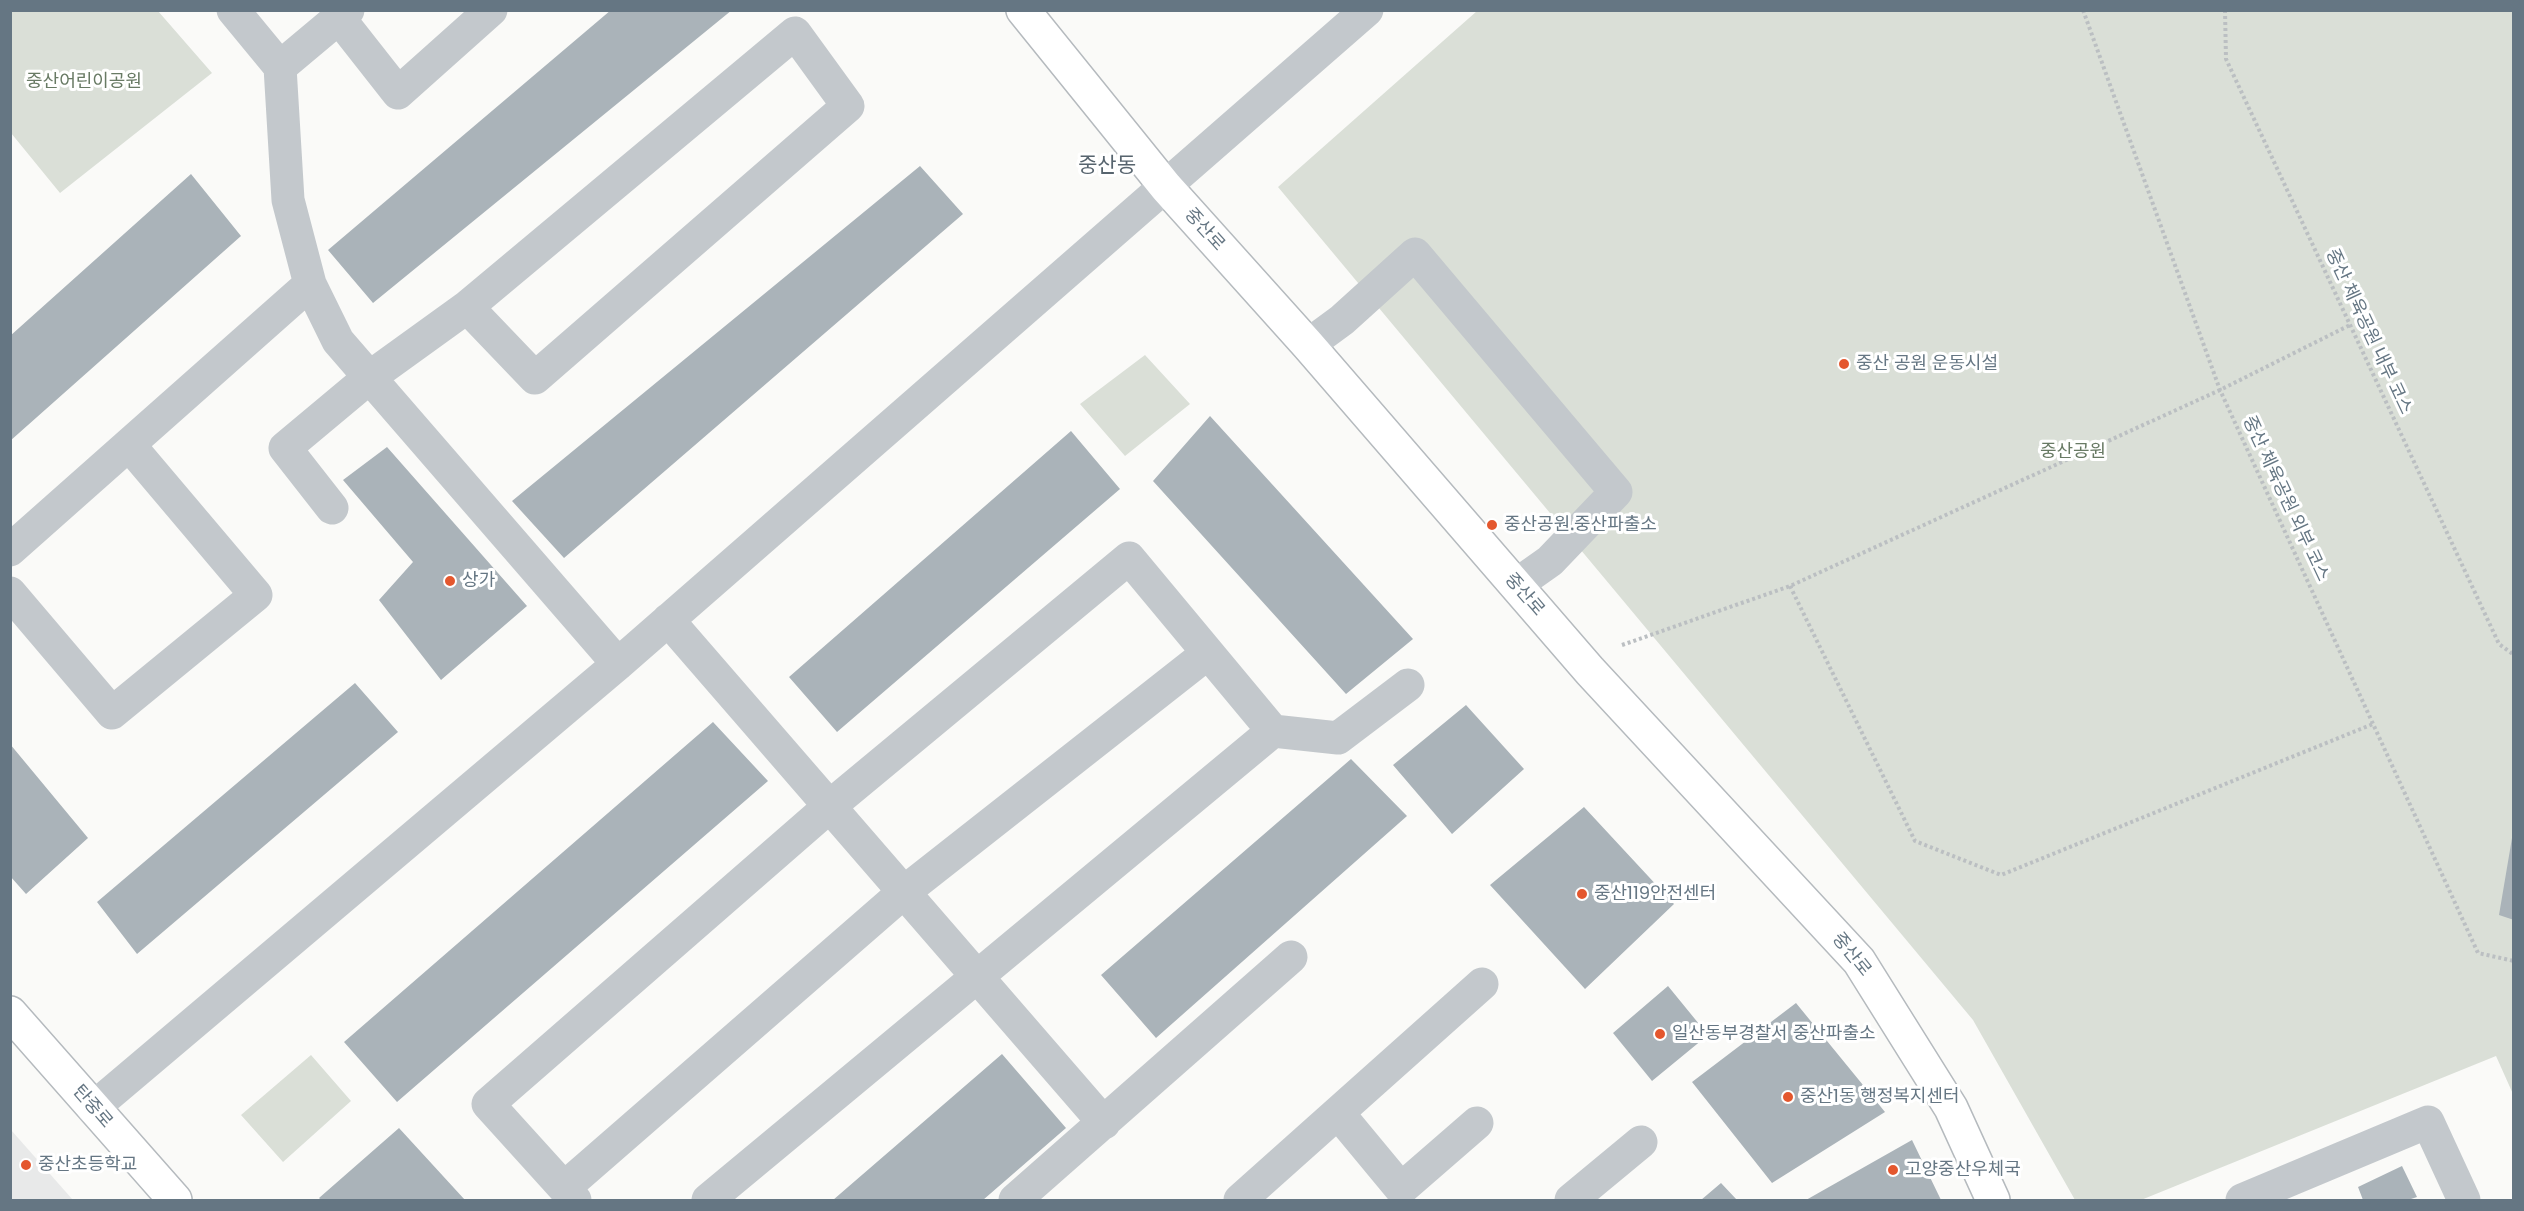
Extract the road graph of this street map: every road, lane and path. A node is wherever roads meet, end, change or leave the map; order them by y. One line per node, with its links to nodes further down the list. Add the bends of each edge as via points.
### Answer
1 (233, 10): 8 (street)
2 (491, 10): 7 (street, via 398,93)
3 (1023, 10): 9 (main road, 중산로)
4 (1367, 10): 9 (street)
5 (2083, 10): 15 (path, 중산 체육공원 외부 코스)
6 (2225, 10): 12 (path, 중산 체육공원 내부 코스, via 2226,59)
7 (343, 14): 8 (street)
8 (280, 67): 10 (street, via 288,200)
9 (1166, 187): 13 (main road, 중산로); 22 (street)
10 (310, 284): 14 (street, via 338,341); 16 (street)
11 (467, 307): 11 (street, via 795,33 848,106 535,378); 14 (street)
12 (2350, 325): 15 (path); 25 (path, 중산 체육공원 내부 코스, via 2499,644)
13 (1308, 345): 19 (main road, 중산로); 19 (street, via 1342,321 1415,254 1616,492 1550,561)
14 (370, 377): 17 (street, via 285,448); 26 (street)
15 (2220, 390): 20 (path); 28 (path, 중산 체육공원 외부 코스)
16 (130, 446): 18 (street); 21 (street, via 256,595 112,713)
17 (332, 508)
18 (10, 550)
19 (1516, 585): 48 (main road, 중산로, via 1859,961 1951,1108)
20 (1790, 586): 23 (path); 28 (path, via 1915,841 2001,875)
21 (10, 593)
22 (668, 620): 26 (street); 30 (street)
23 (1622, 645)
24 (1208, 653): 29 (street); 30 (street, via 1129,558); 31 (street)
25 (2514, 655)
26 (618, 663): 37 (street)
27 (1408, 685): 29 (street, via 1338,738)
28 (2373, 724): 33 (path, 중산 체육공원 외부 코스, via 2478,952)
29 (1273, 731): 34 (street)
30 (830, 806): 31 (street); 42 (street, via 488,1104)
31 (904, 892): 34 (street); 42 (street)
32 (1291, 957): 39 (street)
33 (2514, 961)
34 (979, 978): 39 (street); 44 (street)
35 (1482, 984): 38 (street)
36 (10, 1013): 37 (main road, 탄중로)
37 (93, 1108): 43 (main road, 탄중로)
38 (1338, 1113): 40 (street, via 1401,1189); 46 (street)
39 (1104, 1123): 45 (street)
40 (1477, 1123)
41 (1641, 1142): 47 (street)
42 (569, 1194)
43 (175, 1200)
44 (708, 1200)
45 (1015, 1200)
46 (1240, 1200)
47 (1571, 1200)
48 (1993, 1200)
49 (2242, 1200): 50 (street, via 2428,1122)
50 (2464, 1200)

